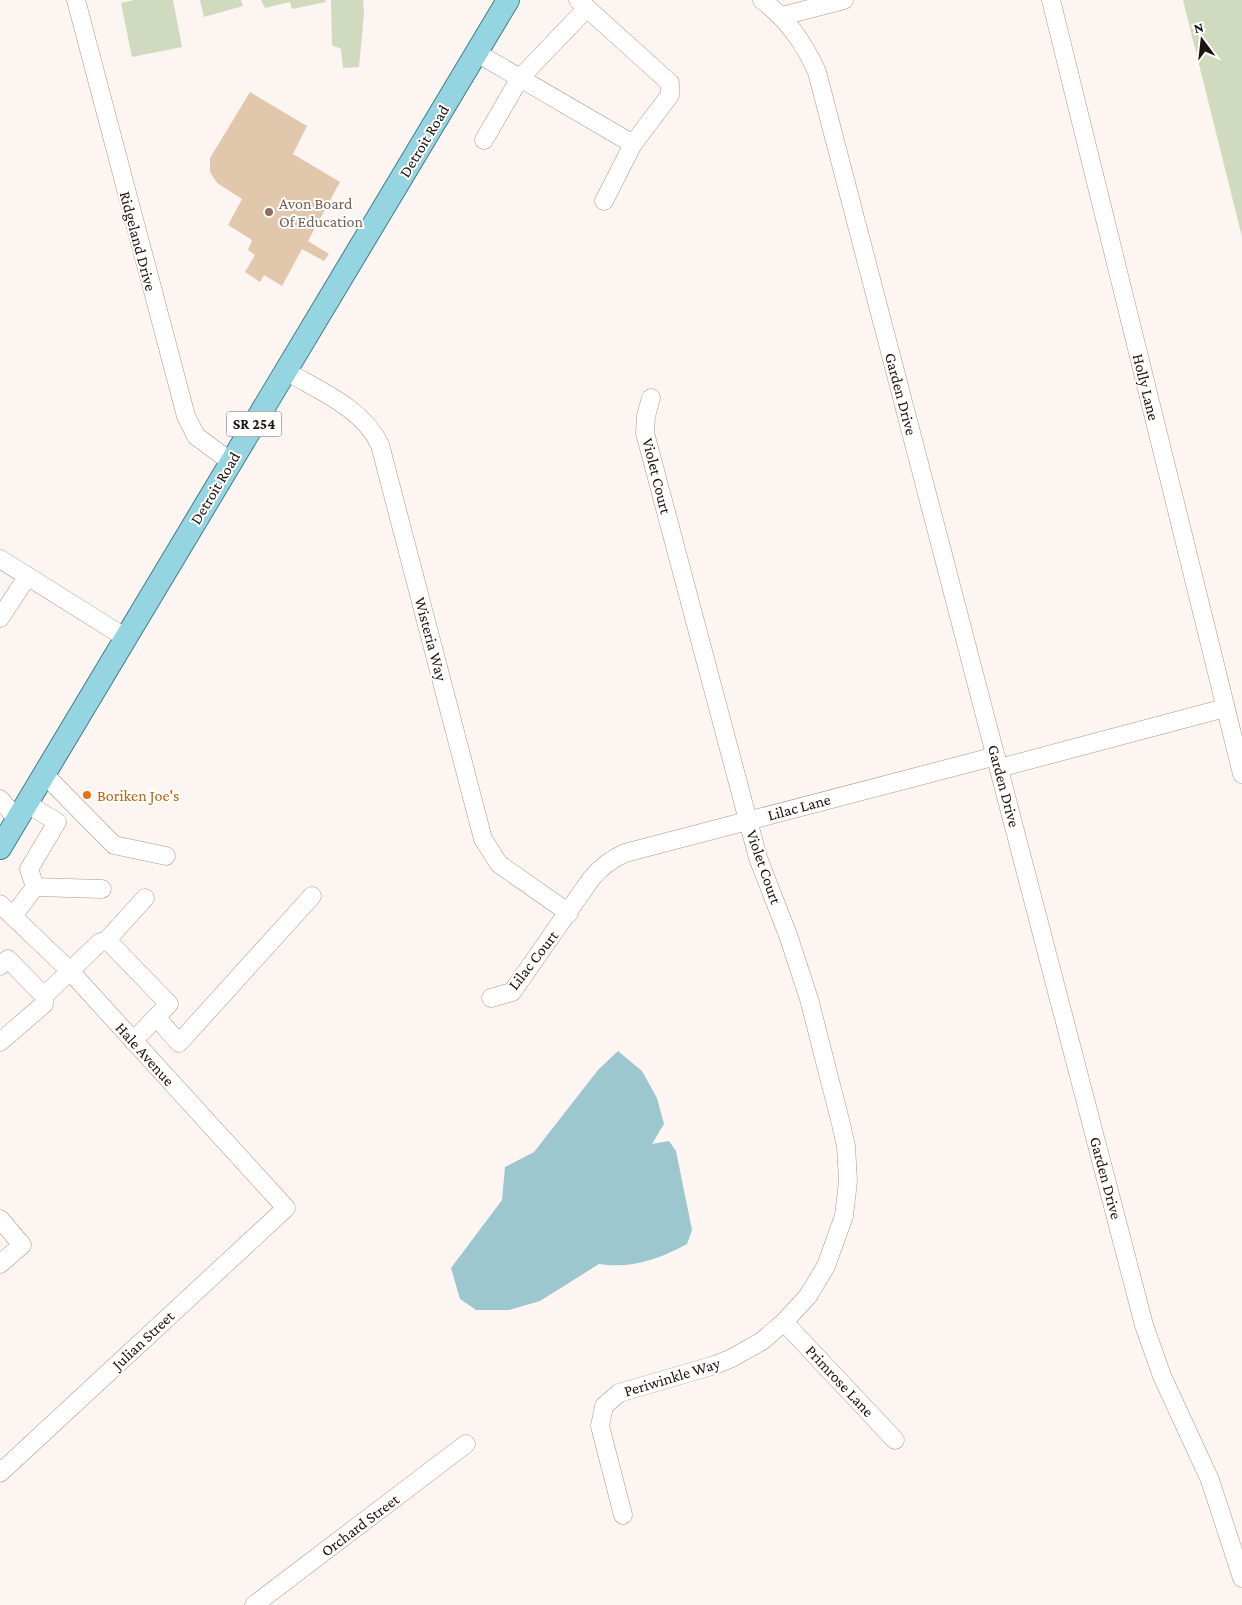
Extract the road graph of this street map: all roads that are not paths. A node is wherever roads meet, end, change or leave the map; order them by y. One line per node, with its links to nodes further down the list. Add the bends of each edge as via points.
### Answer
1 (76, 0): 15 (street, Ridgeland Drive, via 186,416 196,436)
2 (508, 0): 8 (main road, Detroit Road / SR 254)
3 (762, 0): 7 (street, Garden Drive)
4 (844, 0): 7 (street)
5 (1051, 0): 20 (street, Holly Lane)
6 (582, 4): 9 (street); 11 (street, via 670,83 670,95)
7 (782, 16): 21 (street, Garden Drive, via 799,37 817,72)
8 (477, 53): 9 (street); 13 (main road, Detroit Road / SR 254)
9 (520, 78): 10 (street); 11 (street)
10 (484, 140)
11 (634, 144): 12 (street)
12 (604, 201)
13 (286, 371): 15 (main road, Detroit Road / SR 254); 34 (street, Wisteria Way, via 355,413 375,434 483,839 499,864)
14 (651, 398): 26 (street, Violet Court, via 645,433)
15 (231, 462): 19 (main road, Detroit Road / SR 254)
16 (0, 559): 17 (street)
17 (27, 577): 18 (street); 19 (street)
18 (0, 618)
19 (126, 638): 22 (main road, Detroit Road / SR 254)
20 (1225, 708): 21 (street, Lilac Lane); 23 (street, Holly Lane)
21 (998, 762): 26 (street, Lilac Lane); 52 (street, Garden Drive, via 1147,1335 1162,1376 1210,1480)
22 (44, 774): 25 (main road, Detroit Road / SR 254); 28 (street, via 114,845)
23 (1242, 774)
24 (0, 799): 25 (street)
25 (21, 811): 27 (main road, Detroit Road / SR 254); 29 (street, via 57,822 29,869)
26 (748, 820): 34 (street, Lilac Lane, via 614,858 600,869); 47 (street, Violet Court, via 758,858 788,935 808,1000 848,1163 844,1216 834,1250 808,1296)
27 (0, 848)
28 (166, 856)
29 (35, 887): 30 (street); 35 (street)
30 (102, 889)
31 (312, 896): 41 (street, via 179,1042)
32 (145, 898): 36 (street)
33 (0, 904): 35 (street, Hale Avenue)
34 (569, 912): 40 (street, Lilac Court, via 512,992)
35 (13, 916): 38 (street, Hale Avenue)
36 (107, 940): 38 (street, via 99,943); 41 (street, via 170,1004)
37 (0, 966): 39 (street, via 8,959)
38 (69, 970): 39 (street); 42 (street, Hale Avenue)
39 (44, 996): 43 (street, via 44,1004)
40 (491, 998)
41 (156, 1017): 42 (street)
42 (133, 1041): 44 (street, Hale Avenue)
43 (0, 1042)
44 (286, 1208): 50 (street, Julian Street)
45 (0, 1218): 46 (street, via 22,1245)
46 (0, 1264)
47 (784, 1322): 48 (street, Primrose Lane); 51 (street, Periwinkle Way, via 762,1341 732,1358 619,1393 604,1406 600,1426)
48 (895, 1440)
49 (466, 1444): 53 (street, Orchard Street)
50 (0, 1473)
51 (622, 1515)
52 (1242, 1578)
53 (254, 1605)

